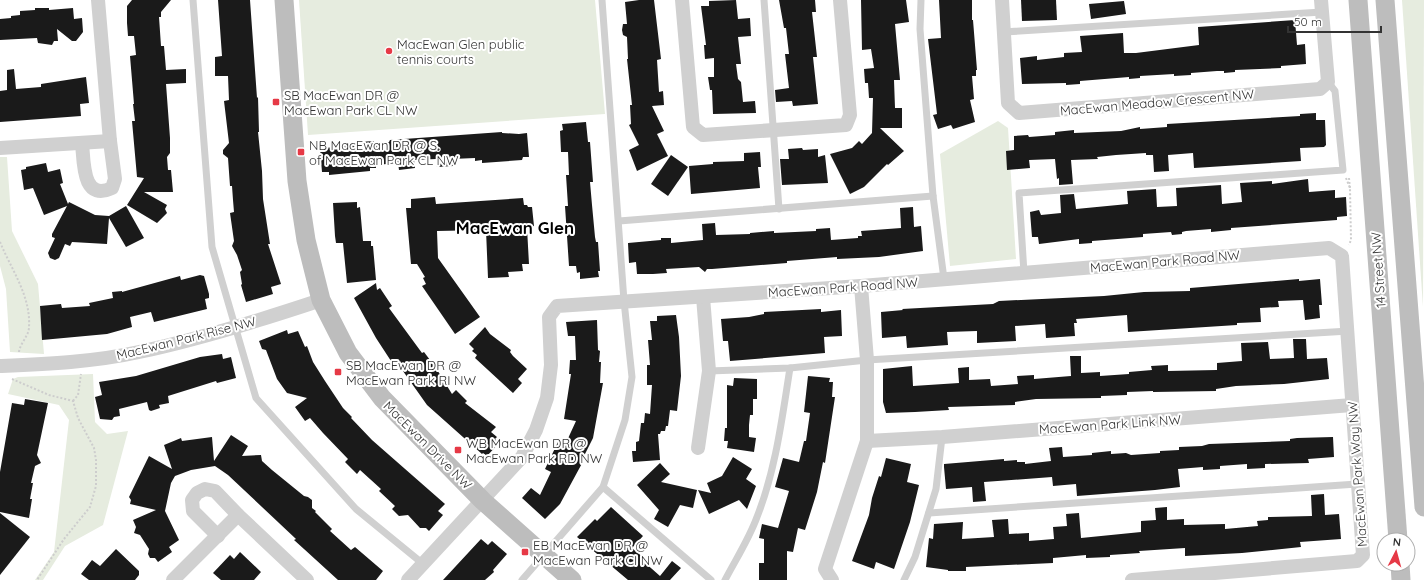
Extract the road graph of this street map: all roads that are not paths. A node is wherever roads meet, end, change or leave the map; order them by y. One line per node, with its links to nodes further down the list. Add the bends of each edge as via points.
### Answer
1 (98, 0): 16 (street)
2 (193, 0): 29 (lane, via 212,247)
3 (284, 0): 27 (main road, MacEwan Drive NW, via 297,181 306,240)
4 (602, 0): 21 (lane)
5 (682, 0): 15 (street, via 693,128 702,135)
6 (764, 0): 15 (lane)
7 (840, 0): 15 (street, via 850,115 846,125)
8 (921, 0): 19 (lane, via 920,30)
9 (1002, 0): 13 (street, MacEwan Meadow Crescent NW)
10 (1358, 0): 45 (main road, 14 Street NW)
11 (1385, 0): 42 (main road, 14 Street NW)
12 (1322, 6): 13 (lane); 14 (street)
13 (1004, 32): 14 (street, MacEwan Meadow Crescent NW, via 1008,103 1019,113 1320,89)
14 (1328, 82): 23 (lane, via 1335,91 1343,170 1019,193)
15 (773, 131): 20 (lane)
16 (110, 141): 17 (street); 17 (street, via 115,179 112,188 104,192 94,190 87,183)
17 (82, 143): 18 (street)
18 (0, 148)
19 (933, 196): 20 (lane); 24 (lane)
20 (779, 209): 21 (lane)
21 (618, 221): 28 (lane)
22 (1342, 256): 23 (street, MacEwan Park Road NW, via 1329,248); 30 (street, MacEwan Park Way NW)
23 (1024, 273): 24 (street, MacEwan Park Road NW)
24 (944, 279): 25 (street, MacEwan Park Road NW)
25 (861, 286): 26 (street, MacEwan Park Road NW); 31 (street)
26 (703, 297): 28 (street, MacEwan Park Road NW); 34 (street)
27 (321, 300): 29 (street, MacEwan Park Rise NW); 41 (main road, MacEwan Drive NW, via 348,353 382,398)
28 (624, 301): 40 (lane, via 632,377 625,420); 41 (street, MacEwan Park Road NW, via 557,306 549,317 551,365 547,398 536,430 522,457)
29 (236, 328): 32 (street, MacEwan Park Rise NW, via 139,352 80,361); 48 (lane, via 256,398 356,508)
30 (1349, 331): 31 (lane); 35 (street, MacEwan Park Way NW)
31 (867, 360): 33 (lane); 37 (street)
32 (0, 366)
33 (790, 368): 34 (lane); 56 (lane, via 780,432 757,518)
34 (709, 371): 38 (street)
35 (1352, 405): 36 (street, MacEwan Park Link NW); 39 (street, MacEwan Park Way NW)
36 (942, 437): 37 (street, MacEwan Park Link NW); 43 (lane, via 936,489)
37 (866, 440): 57 (street, via 825,569)
38 (698, 448)
39 (1357, 484): 43 (lane); 49 (street, MacEwan Park Way NW, via 1363,554 1357,561)
40 (603, 487): 47 (lane); 55 (lane)
41 (483, 501): 47 (main road, MacEwan Drive NW); 48 (street, MacEwan Park Road NW)
42 (1424, 507)
43 (929, 513): 58 (lane, via 915,557)
44 (238, 515): 46 (street); 46 (street, via 215,491 205,488 197,493 192,500 193,511); 51 (street)
45 (1397, 532)
46 (218, 536): 50 (street)
47 (545, 555): 53 (lane); 54 (main road, MacEwan Drive NW)
48 (422, 563): 52 (street, MacEwan Park Road NW)
49 (1185, 578): 59 (street, MacEwan Park Way NW)
50 (173, 580)
51 (307, 580)
52 (408, 580)
53 (522, 580)
54 (572, 580)
55 (711, 580)
56 (725, 580)
57 (832, 580)
58 (904, 580)
59 (1132, 580)

